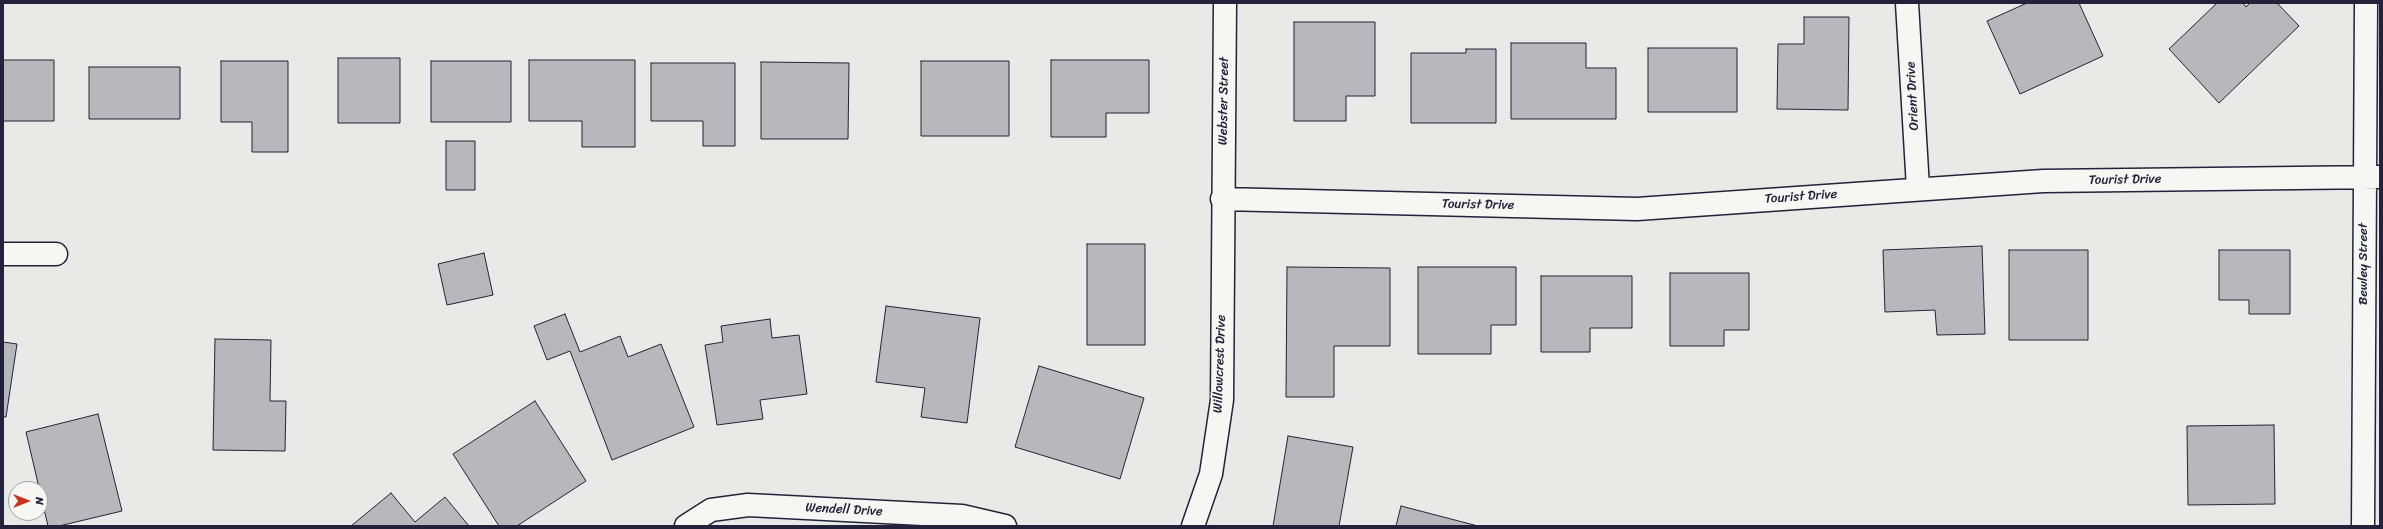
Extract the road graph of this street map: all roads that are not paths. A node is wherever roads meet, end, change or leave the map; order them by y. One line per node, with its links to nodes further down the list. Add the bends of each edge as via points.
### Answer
1 (1225, 3): 6 (street, Webster Street)
2 (1908, 3): 5 (street, Orient Drive)
3 (2366, 3): 4 (street, Bewley Street)
4 (2372, 177): 5 (street, Tourist Drive, via 2043,181); 12 (street, Bewley Street)
5 (1918, 188): 6 (street, Tourist Drive, via 1637,208)
6 (1222, 199): 11 (street, Willowcrest Drive, via 1222,400 1211,474)
7 (3, 254): 8 (street)
8 (56, 254)
9 (686, 526): 10 (street, Wendell Drive, via 711,510 748,505 962,516)
10 (1005, 526)
11 (1194, 526)
12 (2363, 526)

